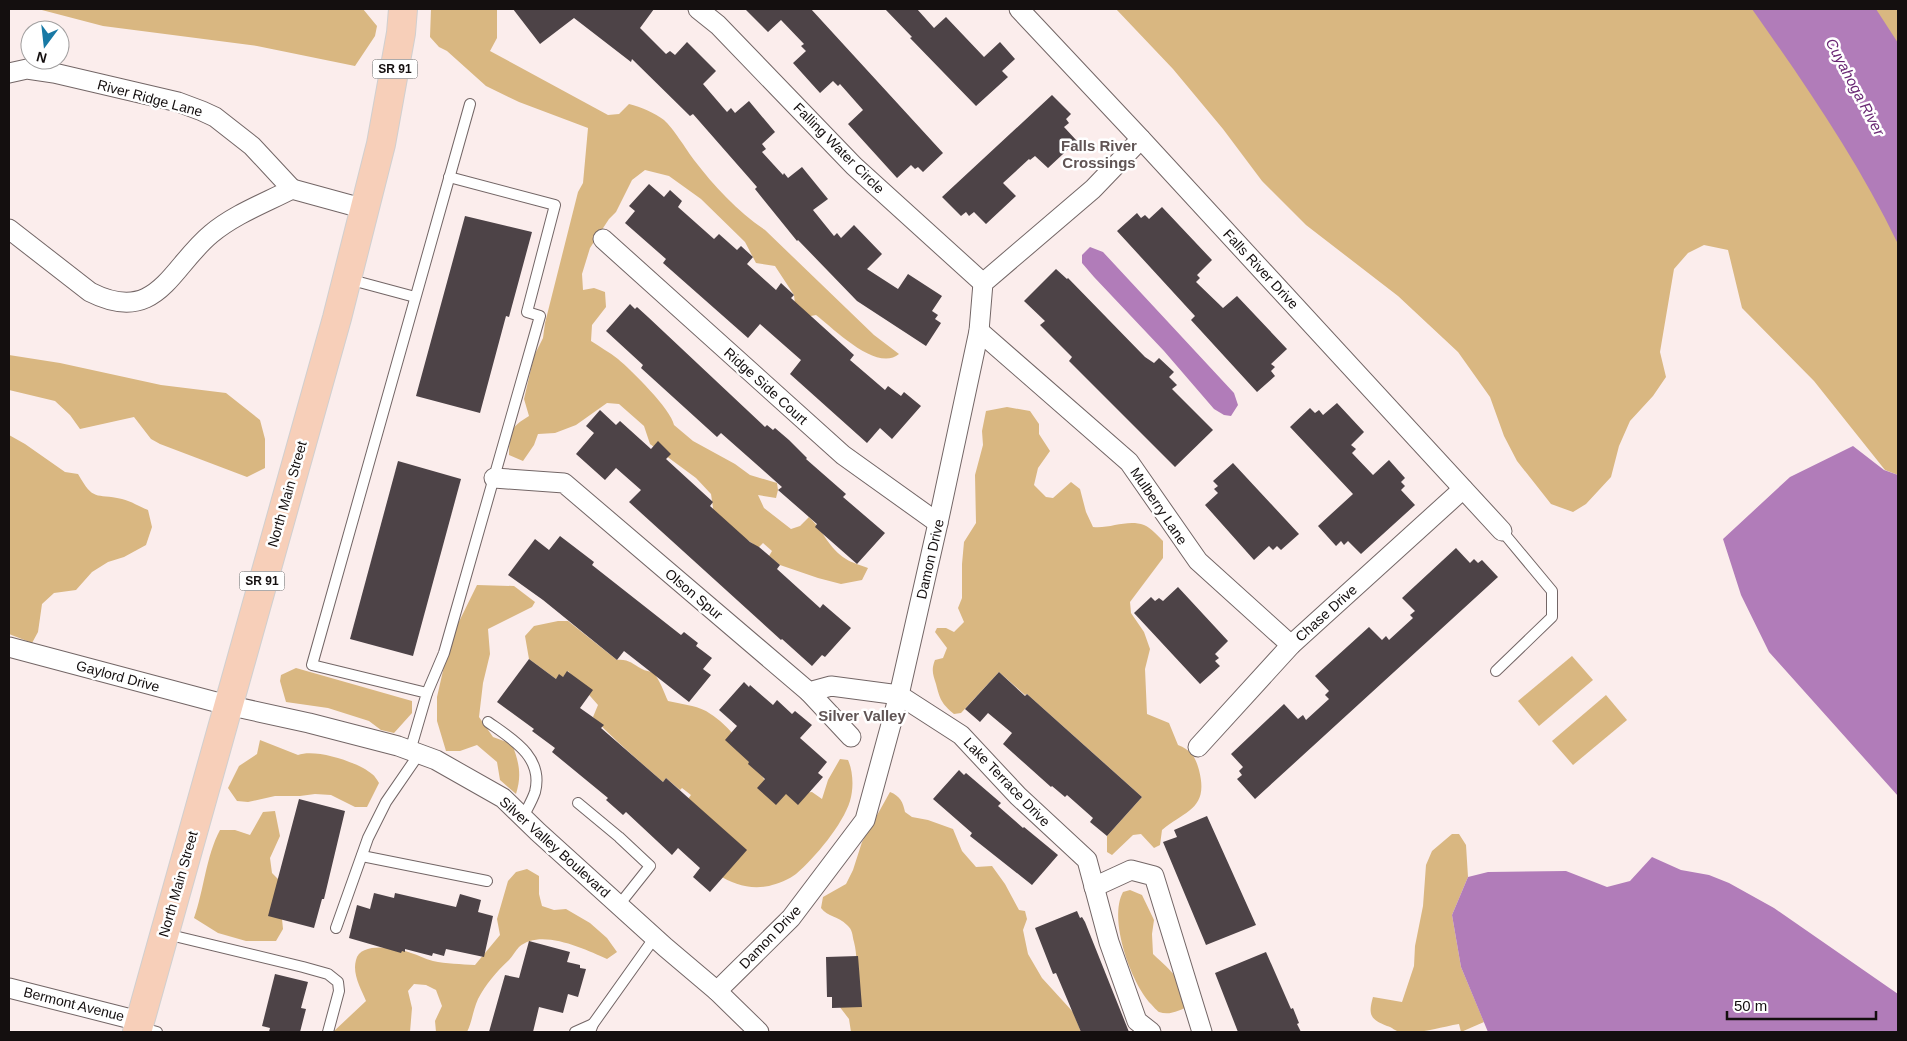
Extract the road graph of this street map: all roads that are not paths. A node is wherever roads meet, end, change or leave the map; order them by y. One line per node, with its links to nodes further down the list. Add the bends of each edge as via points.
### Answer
1 (403, 9): 9 (main road, North Main Street / SR 91, via 381,144)
2 (698, 9): 13 (street, Falling Water Circle, via 718,25 854,166)
3 (1019, 9): 6 (street, Falls River Drive)
4 (9, 73): 8 (street, River Ridge Lane, via 27,69 54,74 202,110 252,146)
5 (470, 104): 7 (lane)
6 (1141, 139): 13 (street, via 1093,189); 17 (street, Falls River Drive)
7 (448, 177): 14 (lane); 16 (lane, via 555,205 528,312 540,316)
8 (292, 190): 9 (street); 10 (street, via 222,225 168,282 144,299 130,303 104,300 90,292)
9 (365, 209): 12 (main road, North Main Street / SR 91)
10 (9, 229)
11 (603, 239): 18 (street, Ridge Side Court, via 844,455)
12 (347, 279): 14 (lane); 26 (main road, North Main Street / SR 91)
13 (983, 283): 15 (street, Damon Drive)
14 (415, 298): 24 (lane, via 312,665)
15 (979, 331): 18 (street, Damon Drive); 20 (street, Mulberry Lane, via 1129,462 1198,561)
16 (494, 478): 23 (street, Olson Spur, via 564,483); 24 (lane, via 444,652)
17 (1463, 489): 19 (street, Falls River Drive); 20 (street, Chase Drive)
18 (938, 523): 25 (street, Damon Drive)
19 (1502, 531): 22 (lane, via 1552,591 1552,618)
20 (1291, 645): 29 (street, Chase Drive)
21 (9, 647): 26 (street, Gaylord Drive)
22 (1496, 670)
23 (809, 692): 25 (street, via 831,686); 28 (street, Olson Spur)
24 (427, 693): 30 (lane)
25 (899, 695): 35 (street, Lake Terrace Drive, via 961,735 1018,796 1087,860); 41 (street, Damon Drive, via 865,820 791,918)
26 (227, 705): 30 (street, Silver Valley Boulevard); 38 (main road, North Main Street / SR 91)
27 (488, 722): 32 (lane, via 516,741 530,756 535,792)
28 (850, 737)
29 (1198, 747)
30 (415, 752): 32 (street, Silver Valley Boulevard, via 436,760 503,798); 33 (lane, via 386,802)
31 (578, 803): 36 (lane, via 650,866)
32 (523, 817): 36 (street, Silver Valley Boulevard)
33 (362, 856): 34 (lane); 37 (lane)
34 (487, 881)
35 (1094, 888): 47 (street, Lake Terrace Drive, via 1137,1021); 48 (street, via 1131,870 1154,876)
36 (619, 905): 39 (street, Silver Valley Boulevard)
37 (336, 928)
38 (164, 934): 42 (main road, North Main Street / SR 91); 44 (lane, via 328,974 338,982 338,991)
39 (654, 937): 41 (street, Silver Valley Boulevard); 43 (lane)
40 (9, 988): 42 (street, Bermont Avenue)
41 (717, 991): 46 (street, Silver Valley Boulevard)
42 (143, 1028)
43 (592, 1028): 45 (lane)
44 (328, 1032)
45 (575, 1032)
46 (759, 1032)
47 (1151, 1032)
48 (1202, 1032)

